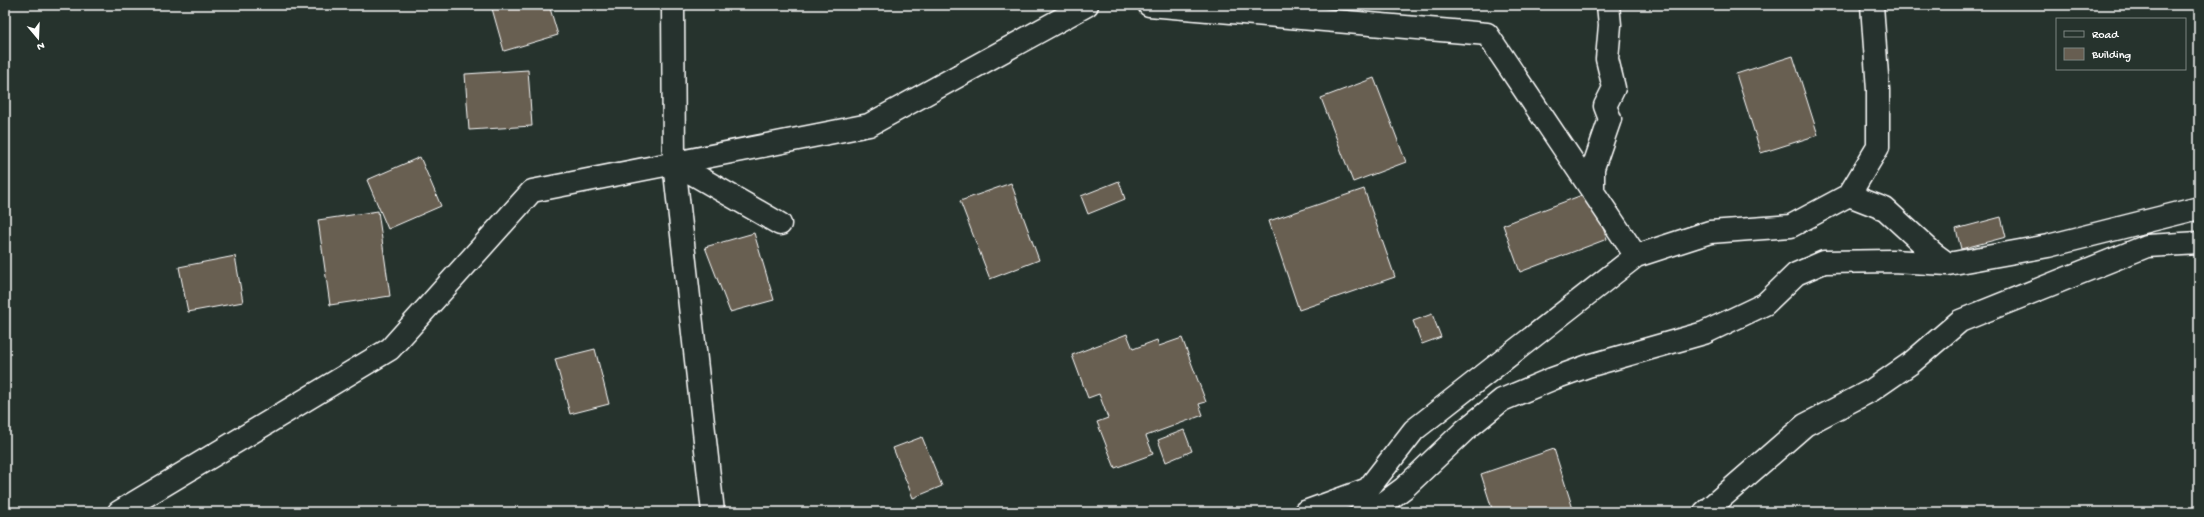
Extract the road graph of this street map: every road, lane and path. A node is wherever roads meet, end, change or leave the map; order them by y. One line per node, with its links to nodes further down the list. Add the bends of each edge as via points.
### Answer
1 (673, 5): 6 (street)
2 (1087, 5): 6 (street, via 869,125)
3 (1149, 5): 7 (street, via 1486,34)
4 (1608, 5): 7 (street, via 1610,25 1607,58 1614,88 1605,106 1610,119 1593,168)
5 (1872, 5): 8 (street, via 1878,90 1878,147)
6 (674, 163): 10 (street); 15 (street, via 532,191 390,349); 16 (street)
7 (1593, 192): 12 (street)
8 (1849, 194): 12 (street, via 1790,226 1710,232); 13 (street, via 1885,209 1932,253)
9 (2199, 208): 13 (street, via 2048,246)
10 (780, 224)
11 (2199, 243): 20 (street, via 2147,246 1960,322 1911,363 1872,390 1805,425)
12 (1636, 256): 14 (street, via 1414,430)
13 (1948, 264): 19 (street, via 1892,261 1824,262 1796,274 1765,304 1704,333 1588,366 1502,400 1465,430 1404,488)
14 (1368, 489): 17 (street); 18 (street)
15 (119, 512)
16 (713, 512)
17 (1306, 512)
18 (1362, 512)
19 (1372, 512)
20 (1705, 512)

